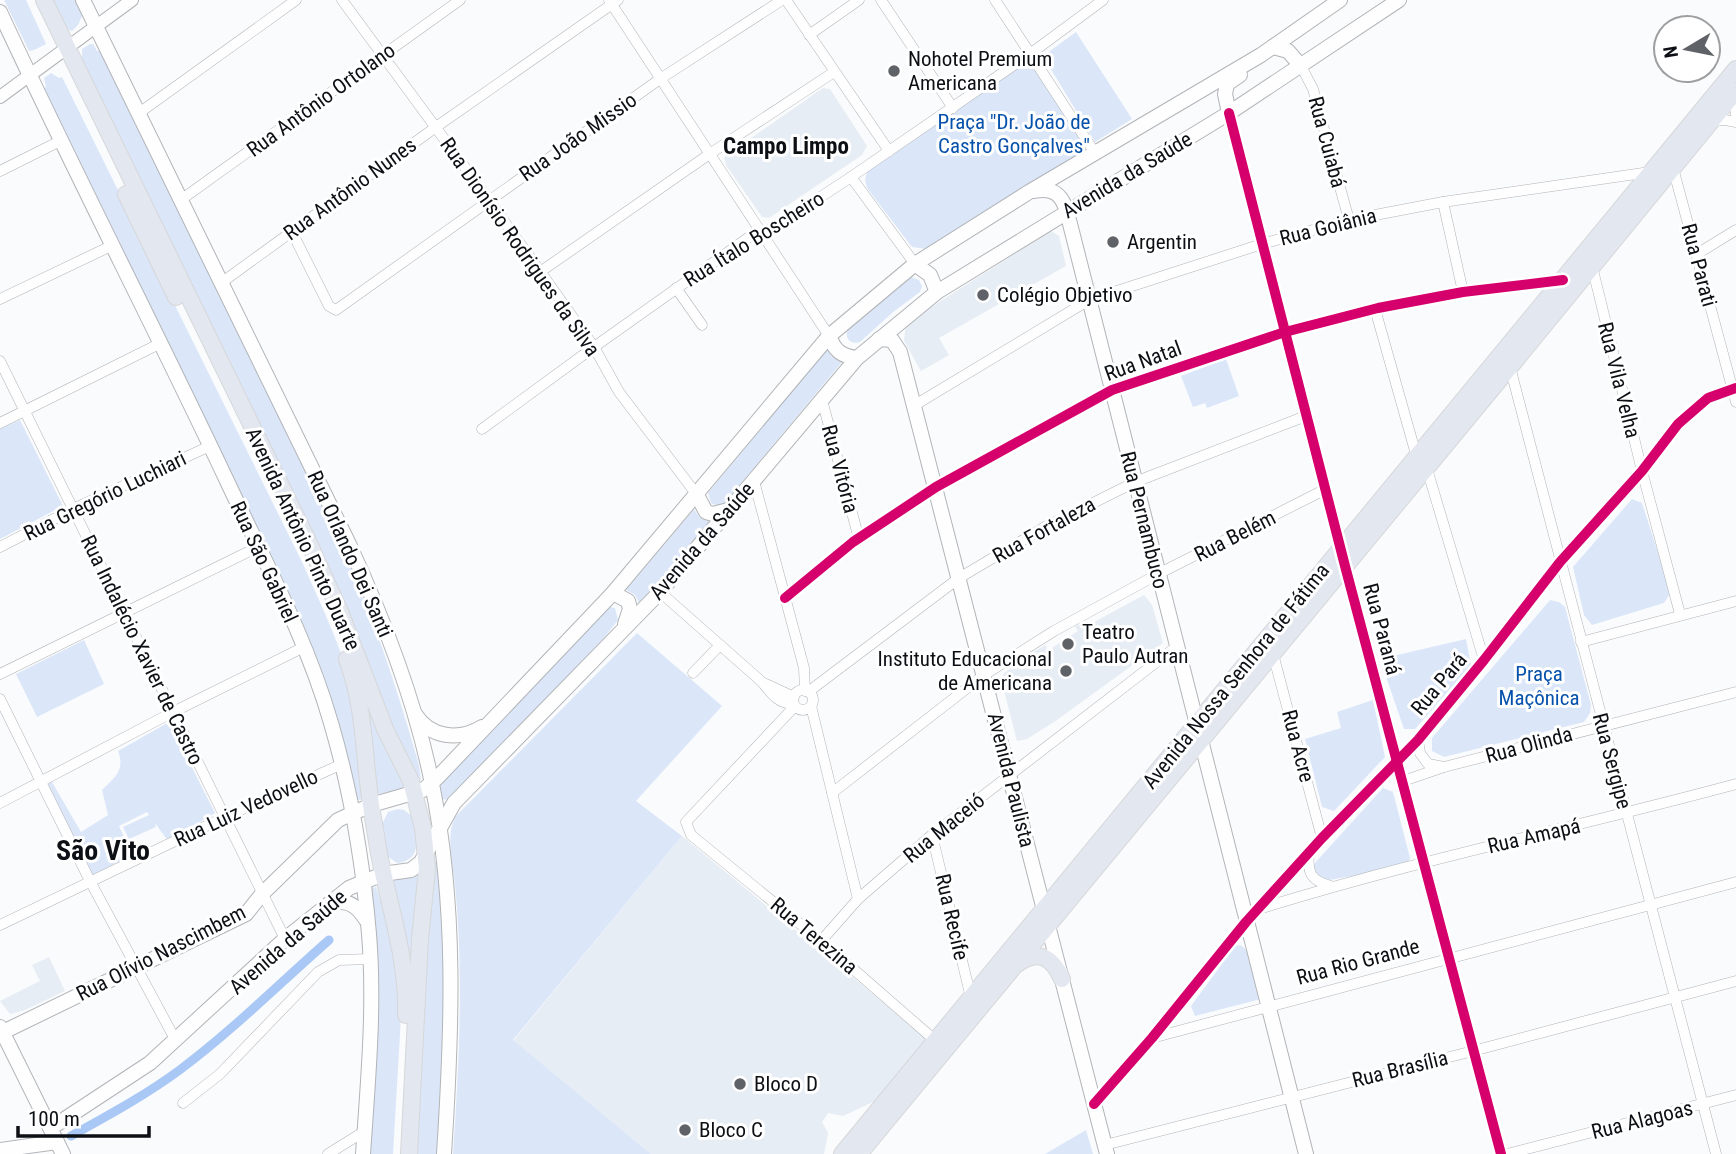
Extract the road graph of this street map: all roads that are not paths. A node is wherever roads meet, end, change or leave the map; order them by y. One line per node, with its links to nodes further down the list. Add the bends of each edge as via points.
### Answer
1 (33, 0): 20 (main road, Avenida Antônio Pinto Duarte)
2 (44, 0): 20 (main road, Avenida Antônio Pinto Duarte)
3 (83, 0): 17 (main road, Rua Orlando Dei Santi)
4 (132, 0): 17 (street)
5 (296, 0): 31 (street)
6 (342, 0): 22 (street, Rua Dionísio Rodrigues da Silva)
7 (460, 0): 22 (street, Rua Antônio Ortolano)
8 (784, 0): 18 (street); 27 (street, Rua João Missio)
9 (859, 0): 18 (street)
10 (881, 0): 30 (street)
11 (995, 0): 21 (street)
12 (1103, 0): 21 (street, Rua Ítalo Boscheiro)
13 (1340, 0): 19 (main road, Avenida da Saúde)
14 (1399, 0): 23 (main road, Avenida da Saúde)
15 (612, 1): 27 (street); 35 (street, Rua Antônio Nunes)
16 (0, 12): 26 (main road, Rua São Gabriel)
17 (96, 28): 20 (street); 31 (main road, Rua Orlando Dei Santi)
18 (809, 35): 25 (street)
19 (1267, 51): 23 (main road, via 1288,51); 32 (main road, via 1227,84); 39 (main road, Avenida da Saúde)
20 (63, 52): 26 (street); 137 (main road, Avenida Antônio Pinto Duarte, via 307,539); 140 (main road, Avenida Antônio Pinto Duarte, via 338,634 362,714)
21 (1030, 54): 30 (street, Rua Ítalo Boscheiro); 39 (street)
22 (383, 56): 35 (street, Rua Dionísio Rodrigues da Silva); 45 (street, Rua Antônio Ortolano)
23 (1301, 66): 32 (main road, Avenida da Saúde); 49 (street, Rua Cuiabá, via 1313,89)
24 (1736, 69): 33 (main road, Avenida Nossa Senhora de Fátima)
25 (834, 72): 37 (street); 38 (street)
26 (29, 76): 29 (street); 36 (main road, Rua São Gabriel)
27 (660, 79): 38 (street); 46 (street, Rua João Missio)
28 (1736, 92): 33 (main road, Avenida Nossa Senhora de Fátima); 34 (street)
29 (0, 97)
30 (953, 108): 37 (street, Rua Ítalo Boscheiro)
31 (139, 113): 45 (main road, Rua Orlando Dei Santi)
32 (1229, 113): 48 (main road, Avenida da Saúde); 53 (street, Rua Paraná)
33 (1702, 120): 34 (street); 40 (main road, Avenida Nossa Senhora de Fátima, via 1698,137); 42 (main road, Avenida Nossa Senhora de Fátima)
34 (1736, 120)
35 (436, 127): 46 (street, Rua Dionísio Rodrigues da Silva); 51 (street, Rua Antônio Nunes)
36 (60, 141): 41 (street); 54 (main road, Rua São Gabriel)
37 (889, 150): 43 (street, Rua Ítalo Boscheiro)
38 (711, 153): 52 (street); 58 (street)
39 (1095, 153): 44 (main road, Avenida da Saúde)
40 (1673, 168): 55 (street, Rua Parati); 57 (main road, Avenida Nossa Senhora de Fátima)
41 (0, 171)
42 (1651, 172): 47 (street, Rua Goiânia); 59 (main road, Avenida Nossa Senhora de Fátima)
43 (850, 177): 52 (street, Rua Ítalo Boscheiro); 56 (street)
44 (1029, 191): 48 (main road, via 1044,188 1056,192); 56 (main road, Avenida da Saúde)
45 (182, 199): 60 (main road, Rua Orlando Dei Santi)
46 (489, 200): 51 (street, Rua João Missio, via 336,310 329,306); 58 (street, Rua Dionísio Rodrigues da Silva)
47 (1443, 202): 49 (street, Rua Goiânia); 63 (street)
48 (1067, 212): 62 (main road, Avenida da Saúde); 65 (main road, Rua Pernambuco)
49 (1349, 220): 53 (street, Rua Goiânia)
50 (1736, 230): 55 (street)
51 (292, 232): 60 (street, Rua Antônio Nunes)
52 (762, 232): 61 (street, Rua Ítalo Boscheiro); 69 (street)
53 (1262, 244): 65 (street, Rua Goiânia); 68 (street, Rua Paraná)
54 (111, 246): 64 (street); 71 (main road, Rua São Gabriel)
55 (1697, 254): 76 (street, Rua Parati)
56 (915, 264): 62 (main road, via 930,275); 69 (main road, Avenida da Saúde)
57 (1592, 267): 75 (main road, Avenida Nossa Senhora de Fátima); 87 (street, Rua Vila Velha)
58 (540, 272): 72 (street, Rua Dionísio Rodrigues da Silva)
59 (1563, 280): 63 (street, Rua Natal); 86 (main road, Avenida Nossa Senhora de Fátima)
60 (221, 283): 122 (main road, Rua Orlando Dei Santi, via 360,568)
61 (676, 288): 67 (street); 72 (street, Rua Ítalo Boscheiro)
62 (937, 292): 70 (main road, Avenida da Saúde)
63 (1464, 292): 66 (street, Rua Natal)
64 (0, 299)
65 (1089, 300): 77 (main road, Rua Pernambuco); 80 (street, Rua Goiânia)
66 (1374, 309): 68 (street, Rua Natal); 86 (street)
67 (702, 325)
68 (1284, 332): 77 (street, Rua Natal); 82 (street, Rua Paraná)
69 (829, 336): 73 (main road, via 840,354); 92 (main road, Avenida da Saúde)
70 (879, 339): 73 (main road, Avenida da Saúde); 80 (main road, Avenida Paulista, via 892,340 898,346)
71 (159, 344): 81 (street); 85 (main road, Rua São Gabriel)
72 (594, 347): 84 (street, Rua Ítalo Boscheiro); 92 (street, Rua Dionísio Rodrigues da Silva, via 615,385)
73 (857, 358): 78 (main road, Avenida da Saúde)
74 (0, 360): 81 (street, Rua Indalécio Xavier de Castro)
75 (1510, 368): 86 (main road, Avenida Nossa Senhora de Fátima); 99 (street, Rua Sergipe)
76 (1734, 389): 79 (street, Rua Parati); 87 (street, Rua Pará, via 1707,398 1678,424)
77 (1112, 390): 89 (main road, Rua Pernambuco); 90 (street, Rua Natal)
78 (822, 400): 88 (main road, Avenida da Saúde); 95 (street, Rua Vitória)
79 (1736, 402)
80 (915, 405): 90 (main road, Avenida Paulista)
81 (24, 411): 83 (street); 93 (street, Rua Indalécio Xavier de Castro)
82 (1306, 415): 89 (street, Rua Fortaleza); 91 (street, Rua Paraná)
83 (0, 423)
84 (482, 429)
85 (210, 446): 93 (street, Rua Gregório Luchiari); 97 (main road, Rua São Gabriel)
86 (1422, 464): 98 (main road, Avenida Nossa Senhora de Fátima); 100 (main road, Avenida Nossa Senhora de Fátima); 115 (street)
87 (1642, 471): 99 (street, Rua Pará); 108 (street, Rua Vila Velha)
88 (754, 481): 94 (main road, Avenida da Saúde); 105 (street)
89 (1135, 482): 101 (main road, Rua Pernambuco); 102 (street, Rua Fortaleza, via 1045,527)
90 (936, 487): 95 (street, Rua Natal); 102 (main road, Avenida Paulista)
91 (1326, 489): 98 (street, Rua Paraná); 101 (street, Rua Belém)
92 (696, 495): 94 (main road, via 706,512); 104 (main road, Avenida da Saúde)
93 (73, 509): 96 (street, Rua Gregório Luchiari); 107 (street, Rua Indalécio Xavier de Castro)
94 (732, 509): 103 (main road, Avenida da Saúde)
95 (859, 539): 105 (street, Rua Natal)
96 (0, 547)
97 (258, 547): 107 (street); 112 (main road, Rua São Gabriel)
98 (1341, 549): 100 (street, Rua Paraná); 126 (main road, Avenida Nossa Senhora de Fátima)
99 (1560, 562): 110 (street, Rua Sergipe); 115 (street, Rua Pará)
100 (1345, 566): 114 (main road, Avenida Nossa Senhora de Fátima); 129 (street, Rua Paraná)
101 (1158, 574): 113 (main road, Rua Pernambuco); 118 (street, Rua Belém)
102 (959, 578): 118 (main road, Avenida Paulista); 121 (street, Rua Fortaleza)
103 (660, 592): 109 (main road, Avenida da Saúde); 111 (street)
104 (613, 593): 109 (main road, via 628,601 630,609); 124 (main road, Avenida da Saúde)
105 (785, 598): 121 (street, via 805,675)
106 (1736, 601): 108 (street)
107 (124, 614): 117 (street); 123 (street, Rua Indalécio Xavier de Castro)
108 (1680, 614): 110 (street)
109 (621, 632): 145 (main road, Avenida da Saúde, via 454,803)
110 (1581, 642): 125 (street, Rua Sergipe)
111 (720, 645): 116 (street); 121 (street, via 779,702)
112 (304, 647): 123 (street); 130 (main road, Rua São Gabriel)
113 (1176, 647): 126 (main road, Rua Pernambuco); 132 (street, Rua Maceió)
114 (1273, 654): 128 (main road, Avenida Nossa Senhora de Fátima); 147 (street, Rua Acre)
115 (1484, 660): 127 (street, Rua Pará)
116 (693, 673)
117 (0, 674)
118 (984, 675): 132 (main road, Avenida Paulista); 138 (street, Rua Belém)
119 (1736, 692): 125 (street, Rua Olinda)
120 (0, 699): 133 (street)
121 (802, 701): 138 (street, via 819,740); 144 (street, Rua Fortaleza)
122 (411, 706): 124 (main road, via 421,723 445,736 467,734); 135 (main road, Rua Orlando Dei Santi)
123 (173, 712): 133 (street); 143 (street, Rua Indalécio Xavier de Castro)
124 (489, 722): 135 (main road, Avenida da Saúde)
125 (1603, 725): 131 (street, Rua Olinda); 142 (street, Rua Sergipe)
126 (1196, 726): 128 (main road, Rua Pernambuco); 162 (main road, Avenida Nossa Senhora de Fátima)
127 (1418, 740): 129 (street, Rua Pará); 131 (street, via 1428,764)
128 (1200, 743): 162 (main road, Avenida Nossa Senhora de Fátima); 163 (main road, Rua Pernambuco)
129 (1398, 759): 134 (street, Rua Paraná); 147 (street, Rua Pará)
130 (342, 764): 141 (main road, Rua São Gabriel); 143 (street, Rua Luiz Vedovello)
131 (1444, 767): 134 (street, Rua Olinda)
132 (1010, 775): 146 (street, Rua Maceió); 162 (main road, Avenida Paulista)
133 (41, 781): 139 (street); 153 (street)
134 (1403, 781): 150 (street, Rua Paraná)
135 (432, 783): 137 (main road, Avenida da Saúde); 145 (main road, Rua Orlando Dei Santi)
136 (1736, 784): 142 (street, Rua Amapá)
137 (415, 793): 140 (main road, Avenida da Saúde); 149 (main road, Avenida Antônio Pinto Duarte)
138 (832, 793): 158 (street)
139 (0, 803)
140 (371, 805): 141 (main road, Rua Olívio Nascimbem); 151 (main road, Avenida Antônio Pinto Duarte)
141 (352, 813): 152 (main road, Rua São Gabriel); 157 (main road, Rua Olívio Nascimbem, via 327,829)
142 (1626, 814): 150 (street, Rua Amapá); 160 (street, Rua Sergipe)
143 (225, 817): 153 (street, Rua Luiz Vedovello); 157 (street, Rua Indalécio Xavier de Castro)
144 (686, 822): 167 (street, Rua Terezina, via 691,835)
145 (439, 827): 149 (main road, Avenida da Saúde); 195 (main road, Rua Orlando Dei Santi, via 450,970)
146 (932, 835): 158 (street, Rua Maceió); 175 (street, Rua Recife)
147 (1322, 838): 148 (street, Rua Pará)
148 (1310, 853): 155 (street, via 1311,878); 156 (street, Rua Pará)
149 (426, 856): 151 (main road, Avenida da Saúde, via 411,870); 194 (main road, Avenida Antônio Pinto Duarte)
150 (1423, 862): 155 (street, Rua Amapá); 169 (street, Rua Paraná)
151 (383, 873): 152 (main road, Avenida da Saúde); 193 (main road, Avenida Antônio Pinto Duarte, via 407,999)
152 (364, 880): 159 (main road, Avenida da Saúde); 165 (main road, Rua São Gabriel)
153 (90, 881): 164 (street, Rua Luiz Vedovello); 171 (street)
154 (1736, 882): 160 (street, Rua Rio Grande)
155 (1331, 886): 156 (street, Rua Amapá); 161 (street, Rua Amapá)
156 (1274, 892): 161 (street, Rua Pará)
157 (262, 894): 166 (street, Rua Indalécio Xavier de Castro); 171 (main road, Rua Olívio Nascimbem, via 246,914)
158 (858, 899): 167 (street, Rua Maceió)
159 (327, 905): 165 (main road, via 338,901 351,904); 166 (main road, Avenida da Saúde)
160 (1650, 905): 169 (street, Rua Rio Grande); 174 (street, Rua Sergipe)
161 (1258, 909): 163 (street, Rua Pará)
162 (1046, 918): 170 (main road, Avenida Nossa Senhora de Fátima); 172 (main road, Avenida Paulista); 175 (main road, Avenida Nossa Senhora de Fátima)
163 (1246, 922): 176 (main road, Rua Pernambuco); 178 (street, Rua Pará)
164 (0, 925)
165 (368, 927): 168 (main road, Rua São Gabriel)
166 (285, 939): 179 (main road, Avenida da Saúde)
167 (821, 941): 180 (street, Rua Terezina)
168 (370, 959): 184 (street, via 340,960 318,972 220,1074); 187 (main road, Rua São Gabriel)
169 (1448, 959): 176 (street, Rua Rio Grande); 181 (street, Rua Paraná)
170 (1015, 965): 172 (main road, via 1041,956 1054,964); 180 (main road, Avenida Nossa Senhora de Fátima)
171 (136, 966): 177 (main road, Rua Olívio Nascimbem); 179 (street)
172 (1062, 979): 185 (main road, Avenida Paulista)
173 (1736, 981): 174 (street, Rua Brasília)
174 (1674, 997): 181 (street, Rua Brasília); 186 (street, Rua Sergipe)
175 (971, 999): 180 (main road, Avenida Nossa Senhora de Fátima)
176 (1268, 1006): 178 (street, Rua Rio Grande); 182 (main road, Rua Pernambuco)
177 (1, 1029): 188 (main road)
178 (1152, 1038): 185 (street, Rua Pará)
179 (176, 1041): 188 (main road, Avenida da Saúde)
180 (940, 1045): 196 (main road, Avenida Nossa Senhora de Fátima); 197 (main road, Avenida Nossa Senhora de Fátima)
181 (1474, 1051): 182 (street, Rua Brasília); 199 (street, Rua Paraná)
182 (1291, 1096): 190 (street, Rua Brasília); 198 (main road, Rua Pernambuco)
183 (1736, 1096): 186 (street, Rua Alagoas)
184 (183, 1103)
185 (1094, 1104): 190 (main road, Avenida Paulista)
186 (1703, 1105): 200 (street, Rua Alagoas); 201 (street, Rua Sergipe)
187 (365, 1131): 191 (street); 192 (main road, Rua São Gabriel)
188 (54, 1142): 189 (main road)
189 (0, 1150)
190 (1106, 1150)
191 (328, 1154)
192 (363, 1154)
193 (398, 1154)
194 (409, 1154)
195 (444, 1154)
196 (842, 1154)
197 (859, 1154)
198 (1306, 1154)
199 (1501, 1154)
200 (1507, 1154)
201 (1716, 1154)

